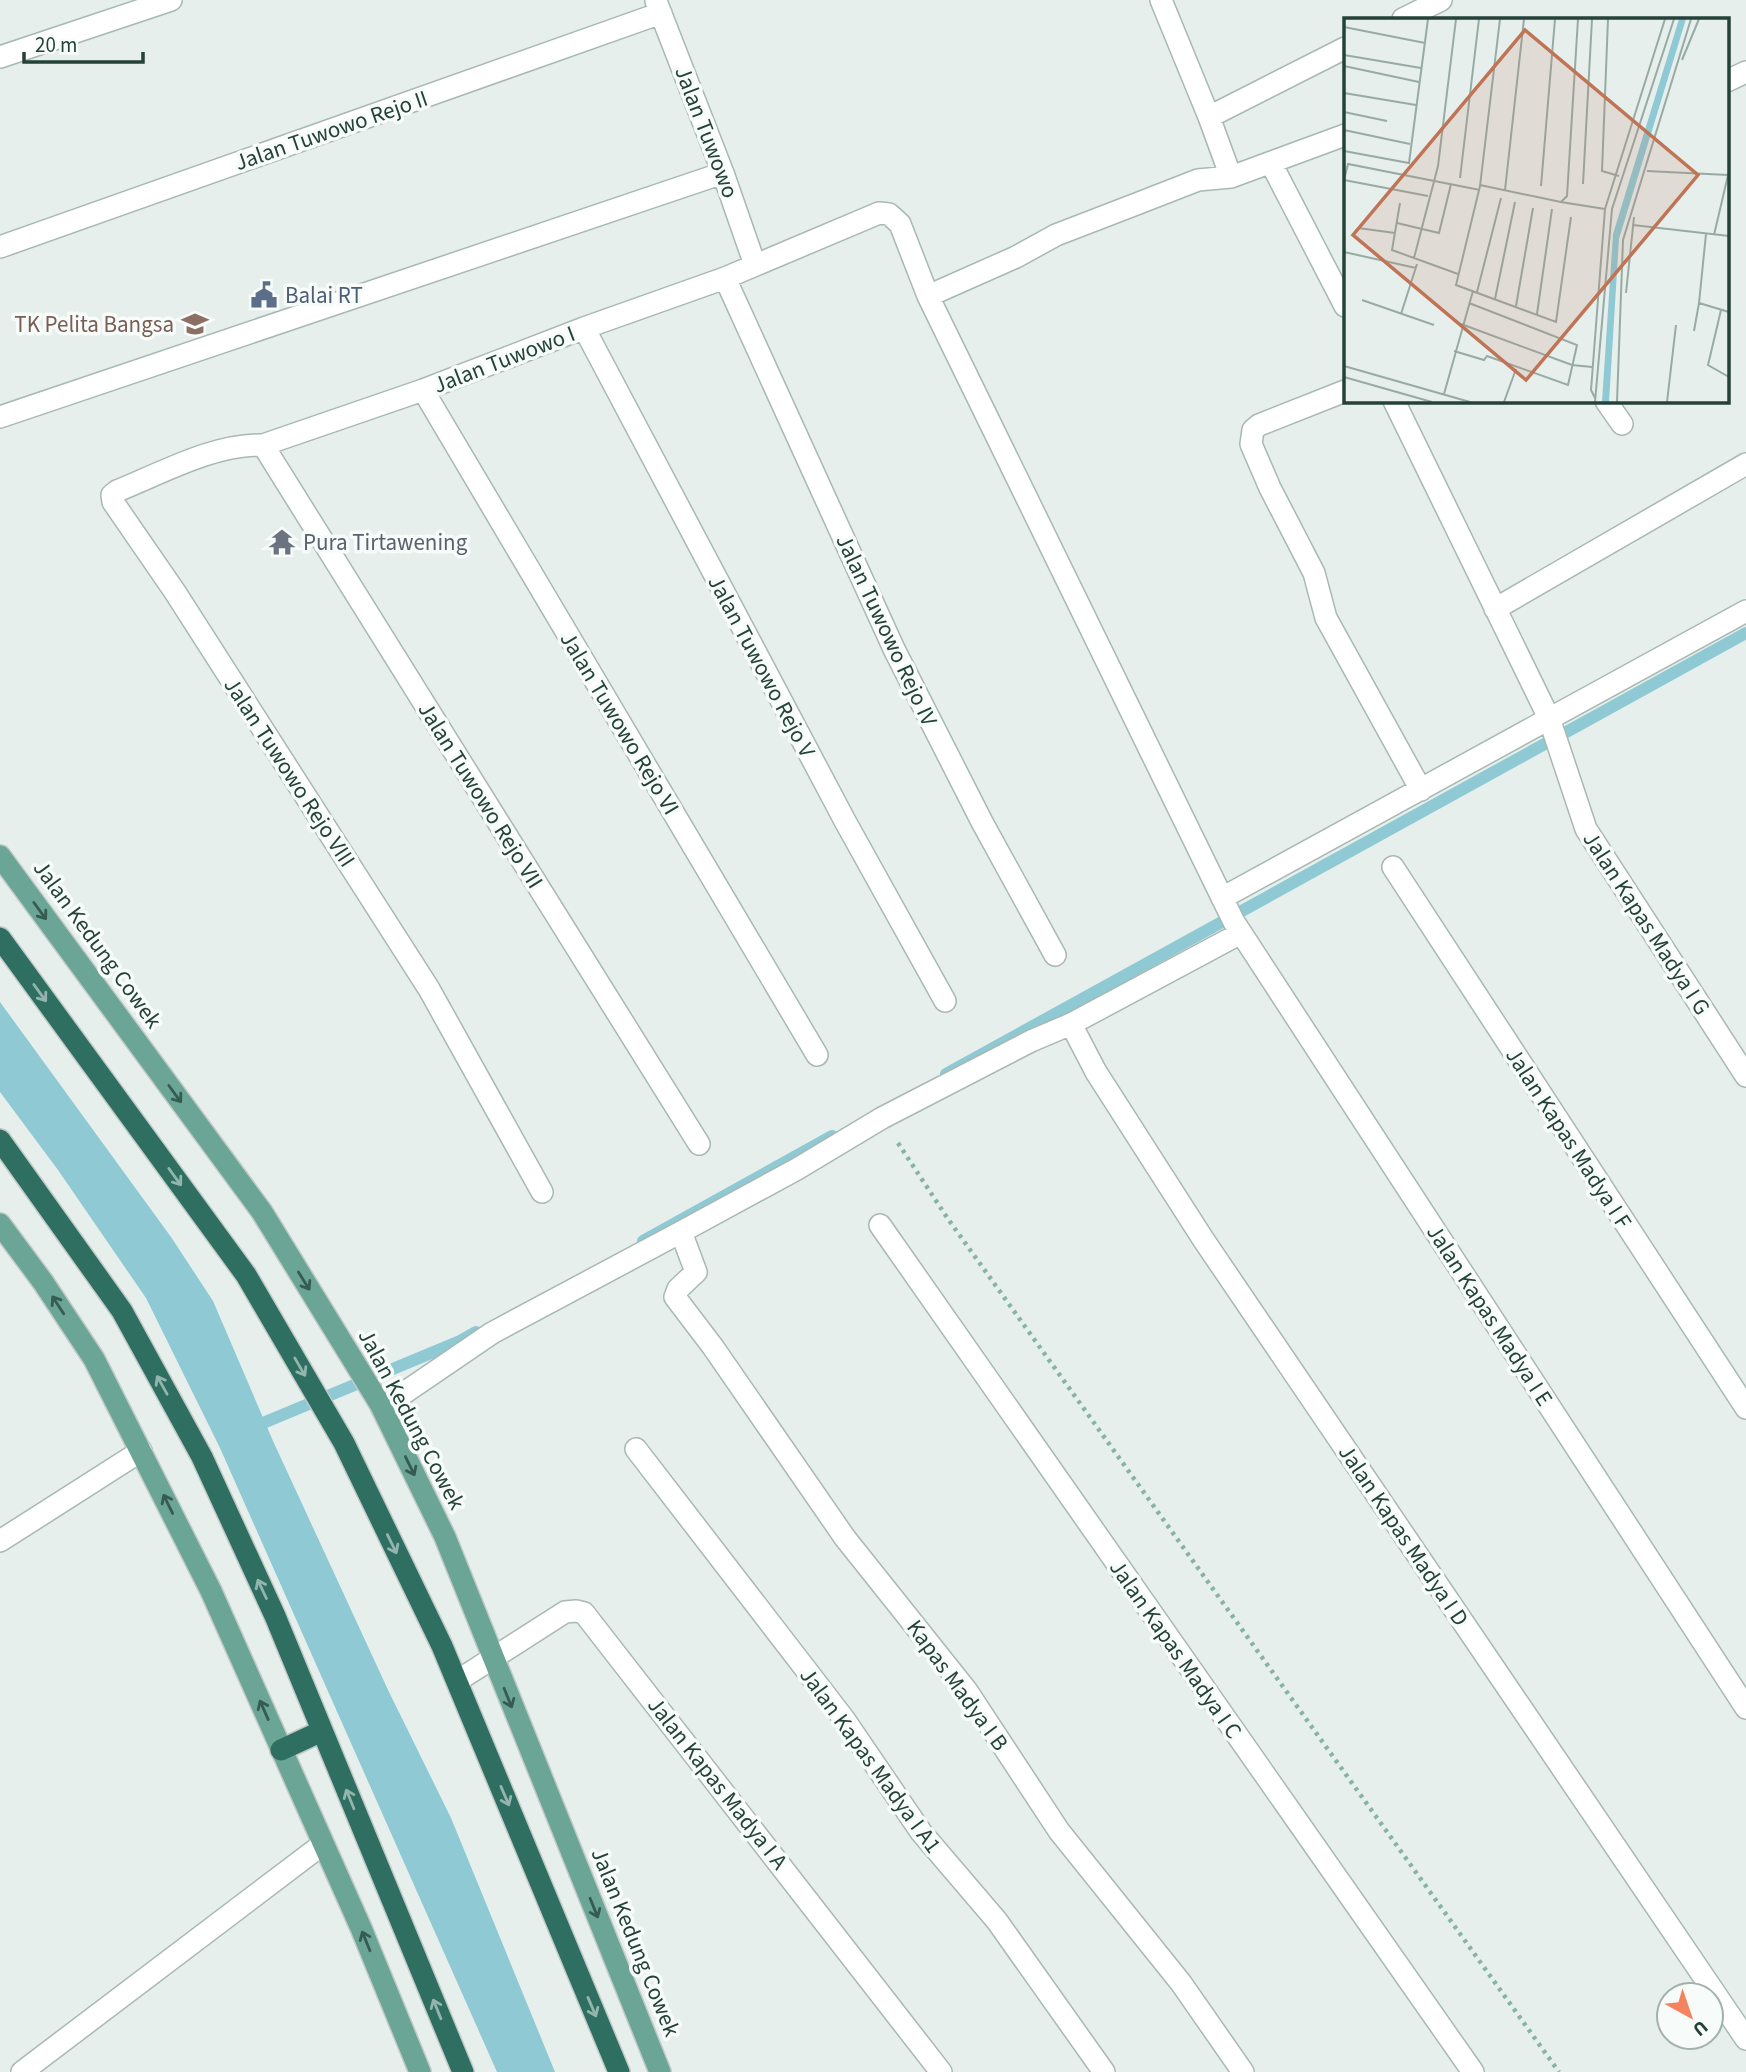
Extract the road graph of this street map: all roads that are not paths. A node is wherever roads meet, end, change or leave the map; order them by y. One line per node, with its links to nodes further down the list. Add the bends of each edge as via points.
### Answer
1 (171, 0): 5 (street)
2 (1161, 0): 11 (street)
3 (1441, 0): 6 (street)
4 (659, 7): 14 (street, Jalan Tuwowo); 16 (street, Jalan Tuwowo Rejo II)
5 (113, 9): 8 (street)
6 (1405, 18)
7 (1344, 49): 11 (street)
8 (0, 57)
9 (1746, 72): 10 (street)
10 (1728, 80)
11 (1209, 117): 15 (street)
12 (1344, 135): 13 (street)
13 (1271, 163): 15 (street); 20 (street)
14 (723, 173): 17 (street, Jalan Tuwowo); 26 (street)
15 (1231, 177): 19 (street, via 1198,180 1139,202 1056,235)
16 (0, 247)
17 (755, 265): 18 (street, Jalan Tuwowo I); 19 (street, Jalan Tuwowo I, via 879,213 889,214 900,224)
18 (729, 287): 21 (street, Jalan Tuwowo I); 38 (street, Jalan Tuwowo Rejo IV, via 894,649)
19 (928, 296): 36 (street, Jalan Kapas Madya I E)
20 (1344, 304)
21 (584, 328): 22 (street, Jalan Tuwowo I); 39 (street, Jalan Tuwowo Rejo V, via 845,821)
22 (423, 390): 28 (street, Jalan Tuwowo I); 41 (street, Jalan Tuwowo Rejo VI)
23 (1344, 391): 33 (street, via 1259,425 1253,430 1251,444 1314,573 1326,618)
24 (1394, 402): 30 (street, Jalan Kapas Madya I G)
25 (1607, 402): 27 (street)
26 (0, 416)
27 (1622, 424)
28 (263, 445): 44 (street, Jalan Tuwowo Rejo VII); 45 (street, Jalan Tuwowo Rejo VIII, via 208,455 117,491 112,500 422,978)
29 (1746, 464): 30 (street)
30 (1495, 609): 32 (street, Jalan Kapas Madya I G)
31 (1746, 611): 32 (street)
32 (1550, 721): 33 (street); 42 (street, Jalan Kapas Madya I G, via 1586,829)
33 (1421, 790): 36 (street)
34 (0, 856): 49 (main road, Jalan Kedung Cowek, one-way to 49, via 262,1212)
35 (1393, 867): 50 (street, Jalan Kapas Madya I F)
36 (1231, 915): 40 (street); 56 (street, Jalan Kapas Madya I E)
37 (0, 939): 55 (highway, one-way to 55, via 246,1275 350,1455)
38 (1055, 955)
39 (946, 1001)
40 (1071, 1024): 48 (street, via 882,1118); 60 (street, Jalan Kapas Madya I D, via 1096,1072 1203,1239)
41 (817, 1055)
42 (1746, 1076)
43 (0, 1140): 57 (highway, one-way to 43, via 196,1445 122,1311)
44 (699, 1144)
45 (542, 1192)
46 (0, 1224): 52 (main road, one-way to 46, via 94,1359)
47 (880, 1225): 69 (street, Jalan Kapas Madya I C)
48 (681, 1231): 49 (street, via 492,1333); 68 (street, Kapas Madya I B, via 696,1272 675,1297 845,1538 967,1691 1059,1831 1181,1983)
49 (381, 1406): 54 (main road, Jalan Kedung Cowek, one-way to 54, via 445,1537)
50 (1746, 1408)
51 (636, 1449): 67 (street, Jalan Kapas Madya I A1, via 844,1719 920,1832 997,1921)
52 (141, 1451): 53 (street); 58 (main road, one-way to 52, via 211,1591)
53 (0, 1541)
54 (492, 1659): 55 (street, Jalan Kapas Madya I A); 65 (main road, Jalan Kedung Cowek, one-way to 65); 66 (street, Jalan Kapas Madya I A, via 565,1612 576,1611 590,1618)
55 (457, 1681): 64 (highway, one-way to 64)
56 (1746, 1708)
57 (322, 1731): 58 (highway); 63 (highway, one-way to 57)
58 (281, 1750): 59 (main road)
59 (323, 1844): 61 (street); 62 (main road, one-way to 59)
60 (1746, 2039)
61 (22, 2072)
62 (420, 2072)
63 (463, 2072)
64 (619, 2072)
65 (660, 2072)
66 (941, 2072)
67 (1104, 2072)
68 (1243, 2072)
69 (1473, 2072)

